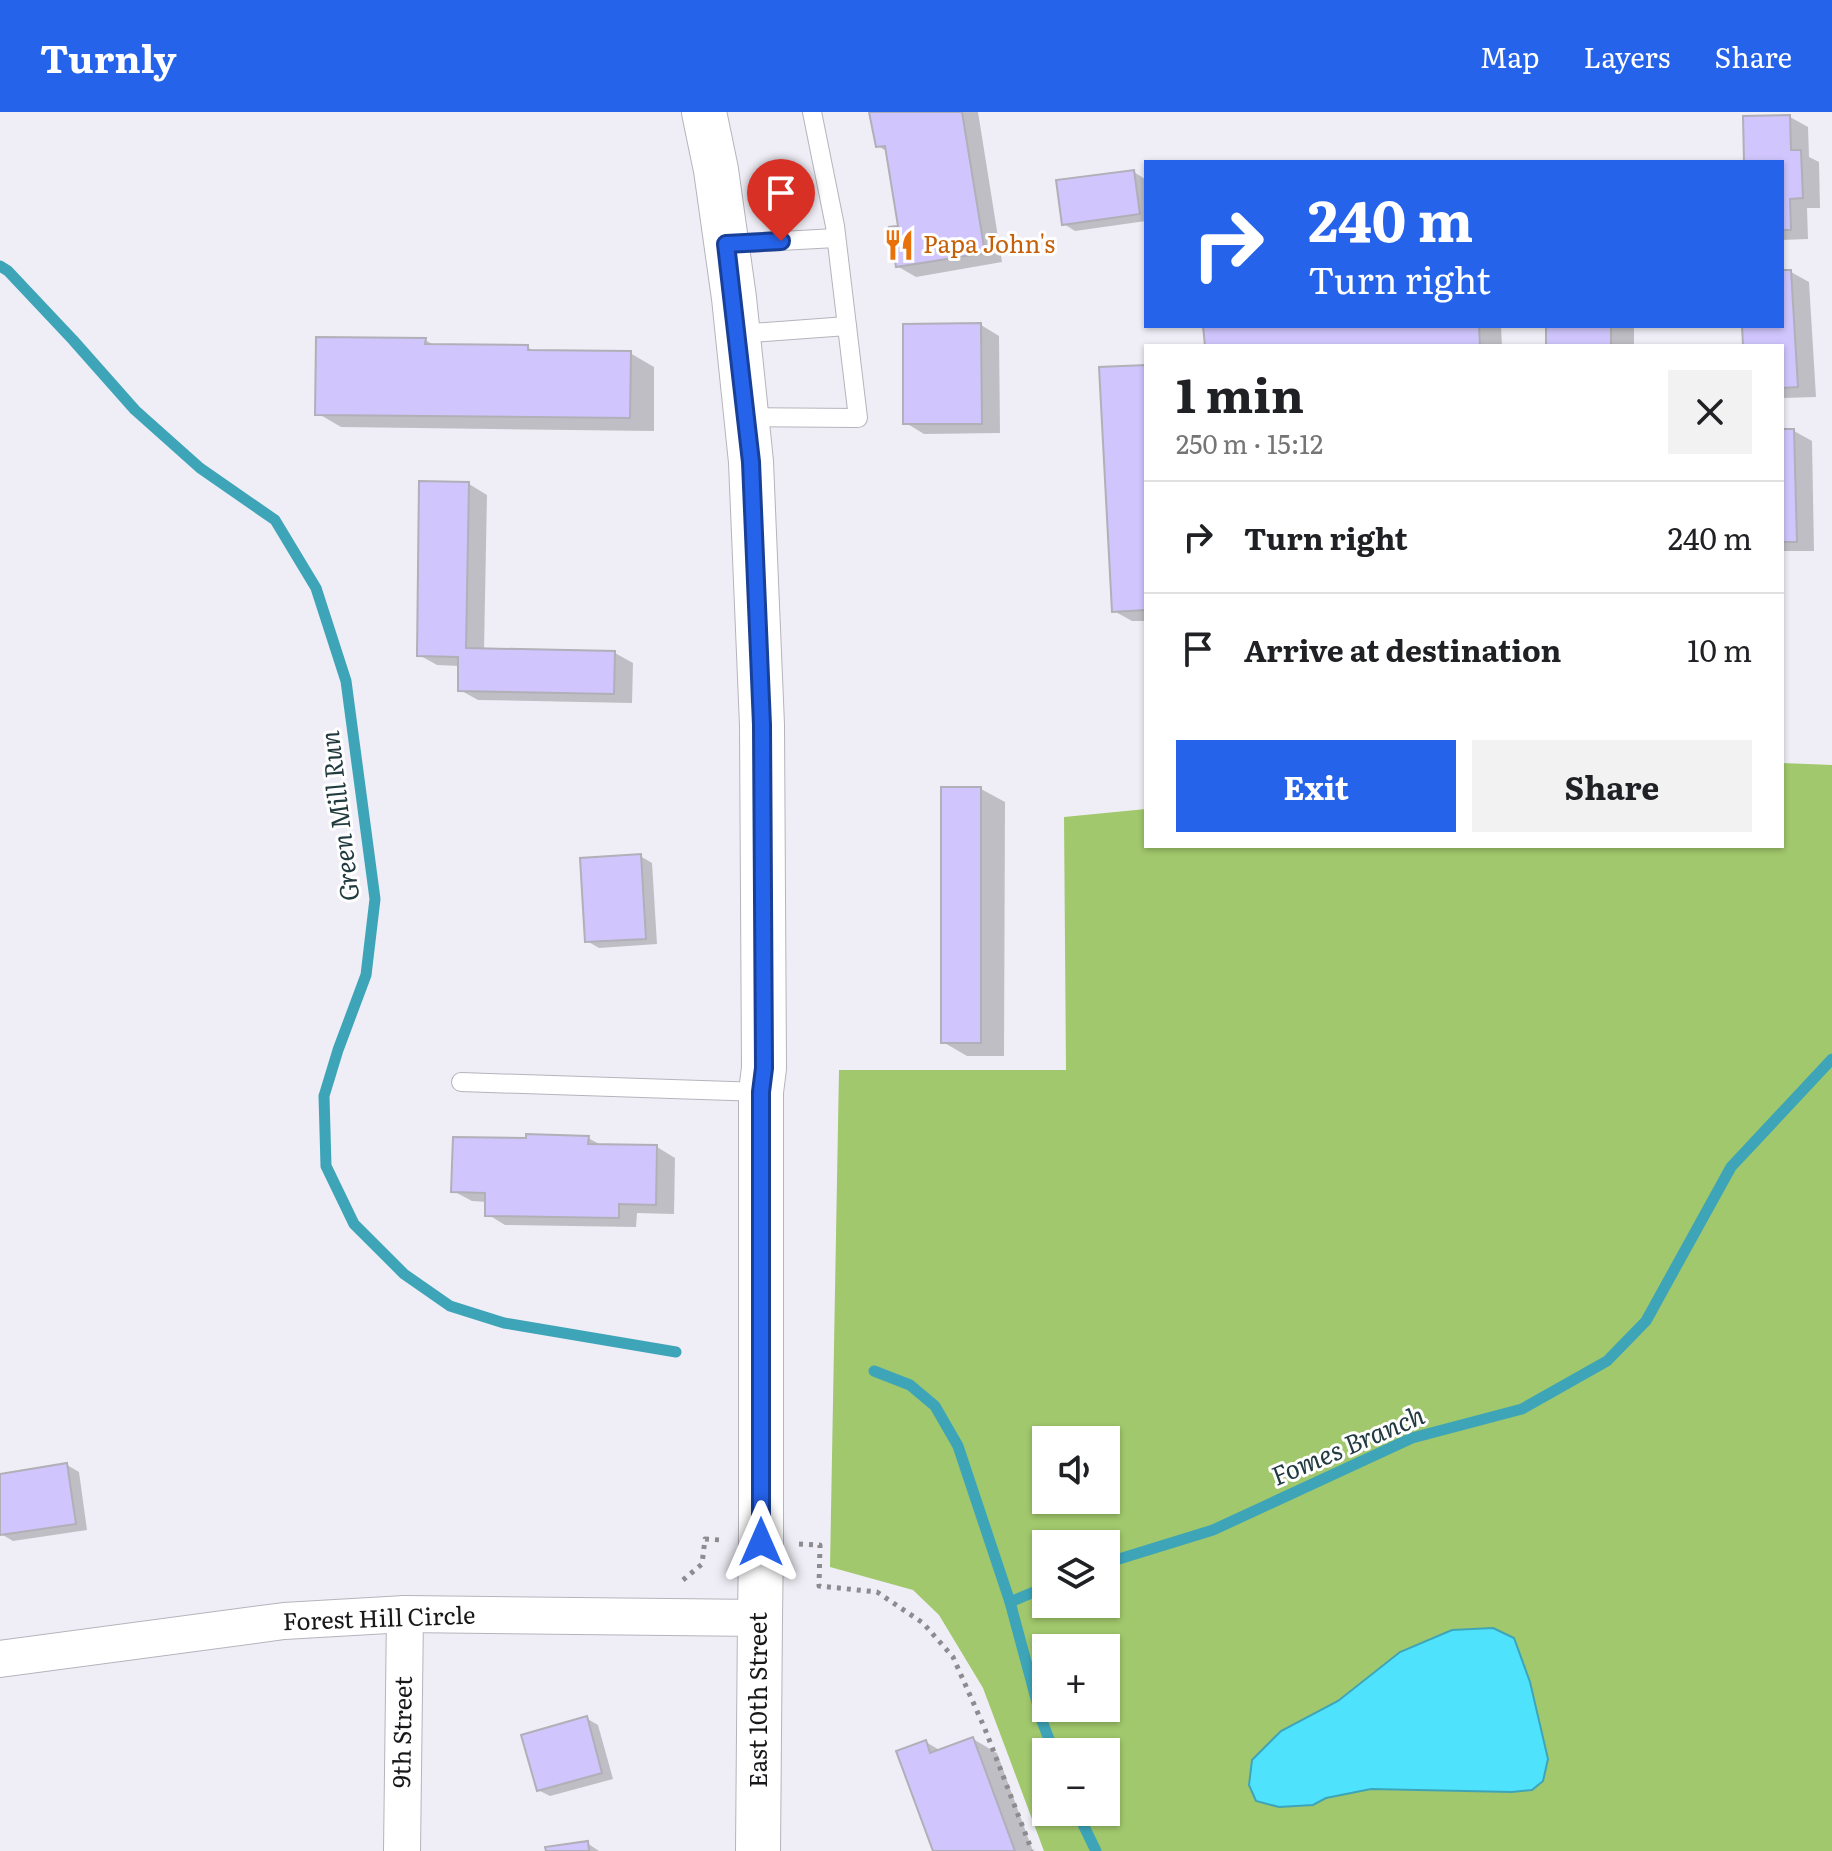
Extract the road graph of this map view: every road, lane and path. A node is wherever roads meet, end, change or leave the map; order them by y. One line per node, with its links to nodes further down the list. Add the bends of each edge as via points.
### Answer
1 (704, 112): 4 (main road, East 10th Street)
2 (812, 112): 3 (lane)
3 (836, 238): 4 (lane); 5 (lane)
4 (726, 244): 6 (main road, East 10th Street)
5 (847, 326): 6 (lane); 7 (lane, via 858,418)
6 (737, 334): 7 (main road, East 10th Street)
7 (746, 417): 9 (main road, East 10th Street, via 762,725)
8 (461, 1082): 9 (lane)
9 (761, 1092): 12 (main road, East 10th Street)
10 (820, 1545): 16 (path, via 819,1586 877,1592 923,1623 953,1657)
11 (405, 1614): 12 (street, Forest Hill Circle); 13 (street, Forest Hill Circle, via 284,1621); 14 (street, 9th Street)
12 (760, 1618): 15 (main road, East 10th Street)
13 (0, 1659)
14 (402, 1851)
15 (758, 1851)
16 (1032, 1851)

